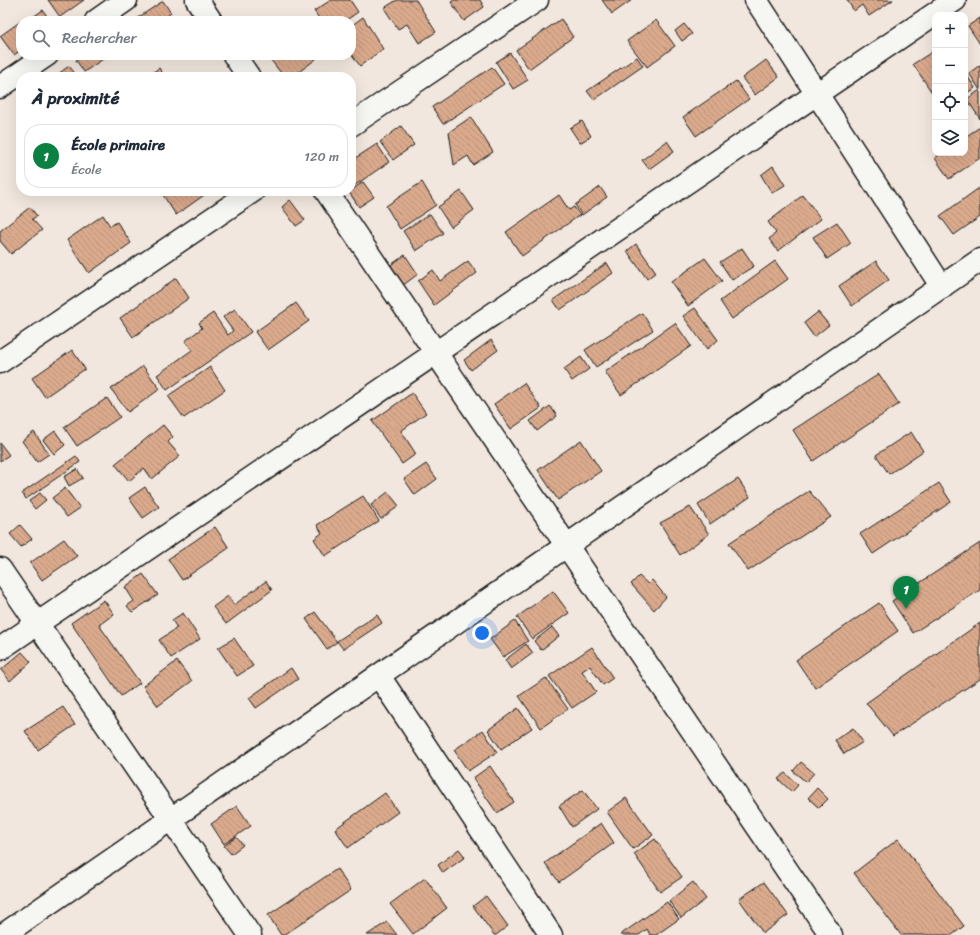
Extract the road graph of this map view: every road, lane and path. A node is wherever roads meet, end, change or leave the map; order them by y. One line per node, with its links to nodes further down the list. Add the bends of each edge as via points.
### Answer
1 (126, 0): 6 (street)
2 (197, 0): 7 (street)
3 (537, 0): 15 (street)
4 (756, 0): 14 (street)
5 (955, 0): 14 (street)
6 (103, 16)
7 (208, 16)
8 (40, 60): 10 (street)
9 (237, 60): 11 (street)
10 (22, 72)
11 (246, 72)
12 (16, 76): 13 (street)
13 (0, 87)
14 (817, 94): 19 (street); 20 (street)
15 (356, 122)
16 (246, 196): 21 (street)
17 (329, 196): 20 (street)
18 (980, 260): 19 (street)
19 (942, 287): 22 (street)
20 (436, 352): 22 (street); 24 (street)
21 (0, 362)
22 (567, 546): 26 (street); 31 (street)
23 (0, 569): 24 (street)
24 (37, 623): 25 (street); 27 (street)
25 (0, 648)
26 (379, 676): 27 (street); 30 (street)
27 (171, 819): 28 (street); 29 (street)
28 (3, 935)
29 (250, 935)
30 (551, 935)
31 (831, 935)

